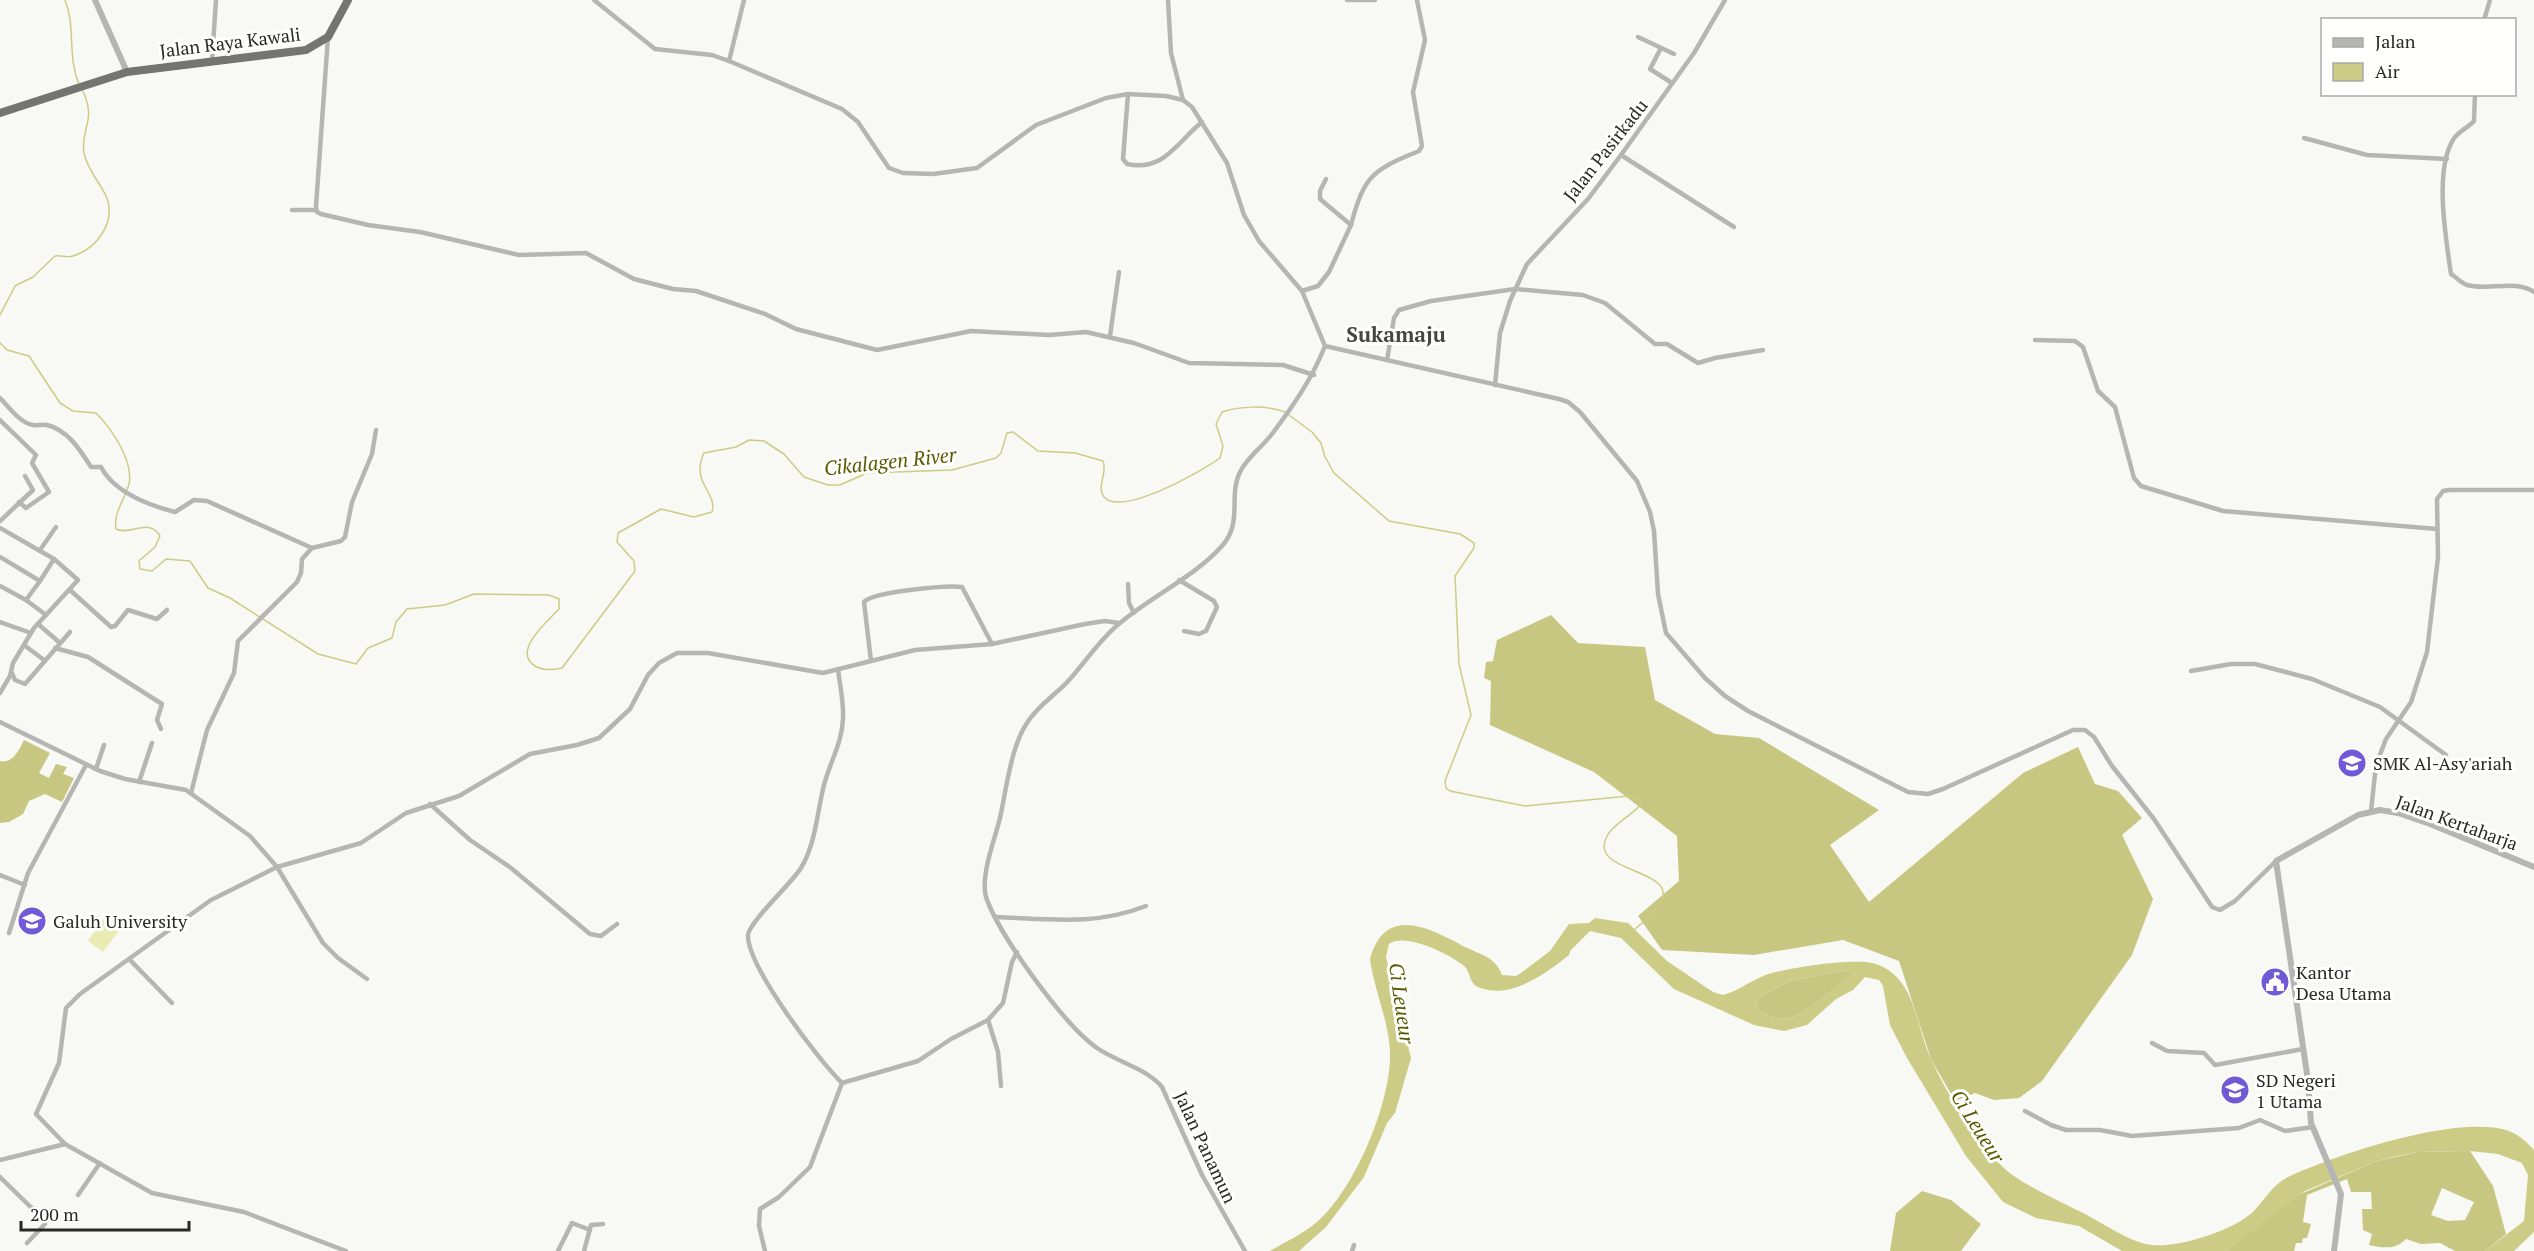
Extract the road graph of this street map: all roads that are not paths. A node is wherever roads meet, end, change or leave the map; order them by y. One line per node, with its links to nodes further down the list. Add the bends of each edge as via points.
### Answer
1 (94, 0): 19 (street)
2 (216, 0): 17 (street)
3 (348, 0): 13 (highway, Jalan Raya Kawali)
4 (594, 0): 18 (street, via 655,49)
5 (744, 0): 18 (street)
6 (1168, 0): 23 (street, via 1171,53)
7 (1347, 0): 8 (street)
8 (1375, 0)
9 (1417, 0): 32 (street, via 1425,40 1413,92 1422,146 1370,177 1359,194)
10 (1724, 0): 20 (street, Jalan Pasirkadu)
11 (2490, 0): 12 (street)
12 (2485, 18)
13 (328, 37): 17 (highway, Jalan Raya Kawali, via 306,50); 31 (street)
14 (1638, 37): 15 (street)
15 (1661, 48): 16 (street); 20 (street, via 1650,69)
16 (1674, 54)
17 (212, 60): 19 (highway, Jalan Raya Kawali)
18 (729, 61): 21 (street, via 842,109 858,122 889,168 903,173 933,174 977,168 1036,125 1074,108)
19 (127, 72): 24 (highway, Jalan Raya Kawali)
20 (1672, 83): 27 (street, Jalan Pasirkadu)
21 (1128, 94): 23 (street); 25 (street, via 1123,159 1127,164 1149,165 1164,159)
22 (2475, 96): 28 (street, via 2474,121 2453,139)
23 (1183, 100): 25 (street)
24 (0, 113)
25 (1202, 122): 36 (street, via 1227,163 1244,215 1259,241)
26 (2304, 138): 28 (street, via 2367,155)
27 (1621, 155): 33 (street); 35 (street, Jalan Pasirkadu, via 1588,199 1527,264)
28 (2447, 159): 37 (street, via 2442,195 2451,274 2466,284 2516,286)
29 (1326, 179): 32 (street, via 1319,197)
30 (292, 210): 31 (street)
31 (316, 210): 38 (street, via 368,225 412,230 519,255 586,253 634,279 696,291 796,329 877,350 982,330)
32 (1352, 225): 36 (street, via 1329,272 1318,286)
33 (1734, 227)
34 (1119, 272): 38 (street)
35 (1515, 289): 41 (street, via 1597,298 1655,344 1667,344 1698,363); 42 (street, via 1431,301 1399,310); 44 (street, Jalan Pasirkadu, via 1500,333)
36 (1302, 291): 40 (street)
37 (2534, 292)
38 (1110, 336): 43 (street, via 1189,363 1283,365)
39 (2035, 340): 54 (street, via 2075,341 2084,347 2098,391 2115,407 2133,478 2141,486 2223,511)
40 (1325, 346): 42 (street); 43 (street, Jalan Panamun)
41 (1763, 350)
42 (1387, 360): 44 (street)
43 (1314, 375): 59 (street, Jalan Panamun, via 1238,476 1235,521 1227,539)
44 (1495, 385): 96 (street, via 1568,402 1624,462 1650,512 1666,633 1712,684 1748,711 1885,781 1922,795 2073,730 2085,730 2154,819 2212,907 2220,910 2235,901)
45 (0, 398): 55 (street, via 32,425 46,425 68,436 91,467 101,467 108,480 129,494 175,512 194,500 207,501)
46 (0, 420): 50 (street, via 36,454 32,463 49,492 26,508)
47 (376, 430): 55 (street, via 372,454 352,502 345,537)
48 (25, 476): 50 (street, via 33,490)
49 (2534, 490): 54 (street, via 2443,491 2437,499)
50 (19, 502): 51 (street)
51 (0, 521)
52 (56, 526): 56 (street)
53 (0, 528): 56 (street)
54 (2437, 529): 84 (street, via 2438,557 2427,652 2411,702)
55 (312, 548): 93 (street, via 302,560 297,582 238,641 234,673 207,729)
56 (40, 550): 58 (street)
57 (0, 557): 60 (street)
58 (54, 559): 60 (street); 63 (street, via 77,579)
59 (1179, 580): 66 (street, Jalan Panamun); 71 (street, via 1214,601 1217,607 1206,631)
60 (40, 581): 64 (street)
61 (1128, 584): 66 (street)
62 (0, 586): 64 (street)
63 (70, 590): 65 (street, via 111,627 129,610 157,619); 67 (street)
64 (26, 600): 67 (street)
65 (167, 610)
66 (1134, 613): 69 (street, Jalan Panamun)
67 (46, 615): 70 (street)
68 (0, 622): 73 (street)
69 (1119, 623): 75 (street, via 1086,624); 102 (street, Jalan Panamun, via 1026,724 989,859 986,891)
70 (38, 624): 73 (street); 74 (street)
71 (1184, 631)
72 (70, 632): 74 (street)
73 (31, 633): 76 (street)
74 (60, 643): 77 (street)
75 (992, 644): 79 (street, via 939,646); 79 (street, via 962,587 874,596 864,602)
76 (24, 645): 78 (street); 81 (street)
77 (55, 648): 78 (street); 86 (street, via 88,657 160,702 157,720)
78 (44, 660): 81 (street, via 23,684 15,680)
79 (871, 661): 80 (street)
80 (838, 669): 94 (street, via 803,672 708,653 677,654 658,663 630,709 599,738 530,754 459,796); 112 (street, via 843,717 840,743 827,775 810,848 795,877 751,925 748,936 753,954 786,1013 810,1048)
81 (11, 671): 83 (street)
82 (2192, 671): 84 (street, via 2231,664 2266,666 2358,696)
83 (0, 693)
84 (2399, 719): 89 (street); 95 (street, via 2376,765)
85 (0, 722): 90 (street)
86 (161, 729)
87 (152, 743): 92 (street)
88 (104, 744): 91 (street)
89 (2446, 755)
90 (86, 765): 91 (street); 100 (street)
91 (96, 769): 92 (street)
92 (139, 782): 93 (street)
93 (190, 793): 97 (street, via 250,836)
94 (430, 804): 97 (street, via 406,813 361,843); 103 (street, via 590,934 600,936)
95 (2371, 811): 96 (street, Jalan Kertaharja); 98 (street, Jalan Kertaharja, via 2408,816)
96 (2276, 861): 111 (street)
97 (278, 867): 106 (street, via 212,900); 107 (street, via 323,943)
98 (2534, 867)
99 (0, 875): 100 (street)
100 (25, 885): 104 (street)
101 (1146, 906): 102 (street, via 1117,917 1070,922)
102 (996, 917): 105 (street, Jalan Panamun)
103 (617, 924)
104 (9, 933)
105 (1017, 952): 109 (street, via 1003,1003); 128 (street, Jalan Panamun, via 1084,1038 1162,1087 1202,1175)
106 (130, 960): 108 (street); 116 (street, via 66,1008 59,1063 36,1114)
107 (367, 978)
108 (172, 1003)
109 (988, 1020): 112 (street, via 918,1061); 113 (street, via 998,1052)
110 (2152, 1043): 111 (street, via 2167,1050 2204,1053 2215,1065)
111 (2303, 1049): 115 (street)
112 (842, 1083): 127 (street, via 810,1167 779,1197 760,1209 758,1222)
113 (1001, 1086)
114 (2025, 1111): 115 (street, via 2066,1130 2100,1130 2132,1136 2238,1128 2260,1120 2285,1131)
115 (2313, 1127): 129 (street, via 2339,1188 2341,1202)
116 (65, 1144): 117 (street); 118 (street)
117 (0, 1160)
118 (100, 1163): 120 (street); 124 (street, via 159,1196 244,1212)
119 (0, 1177): 123 (street, via 45,1221)
120 (78, 1195)
121 (603, 1224): 122 (street, via 592,1224)
122 (590, 1230): 125 (street, via 572,1223); 126 (street)
123 (27, 1243)
124 (346, 1251)
125 (558, 1251)
126 (584, 1251)
127 (765, 1251)
128 (1245, 1251)
129 (2334, 1251)

